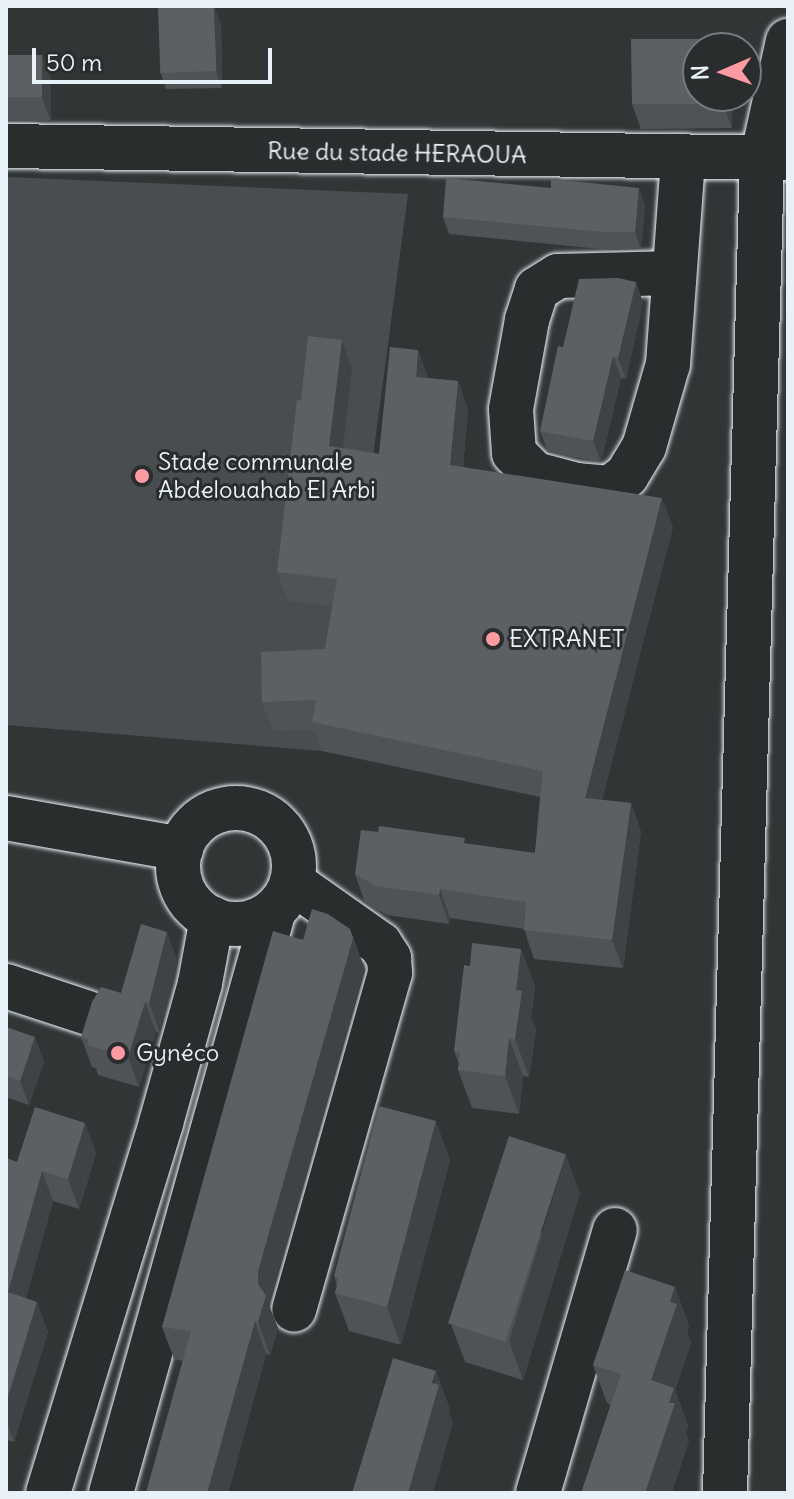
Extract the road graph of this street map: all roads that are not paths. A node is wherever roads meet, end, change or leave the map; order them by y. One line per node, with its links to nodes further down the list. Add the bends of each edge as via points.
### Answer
1 (788, 41): 4 (street)
2 (6, 146): 3 (street, Rue du stade HERAOUA)
3 (683, 158): 4 (street, Rue du stade HERAOUA); 5 (street)
4 (775, 158): 17 (street)
5 (674, 273): 5 (street, via 668,364 644,447 627,475 610,488 535,474 514,453 511,409 537,289 558,276)
6 (6, 818): 7 (street)
7 (181, 849): 8 (street, via 198,822 212,813 237,808 260,813 285,834 292,850); 9 (street, via 181,882 188,897)
8 (283, 896): 9 (street, via 245,923); 13 (street, via 380,944 390,973); 15 (street)
9 (212, 918): 14 (street, via 200,983 161,1123)
10 (6, 986): 11 (street)
11 (88, 1013)
12 (615, 1230): 16 (street)
13 (294, 1310)
14 (48, 1493)
15 (111, 1493)
16 (538, 1493)
17 (725, 1493)

